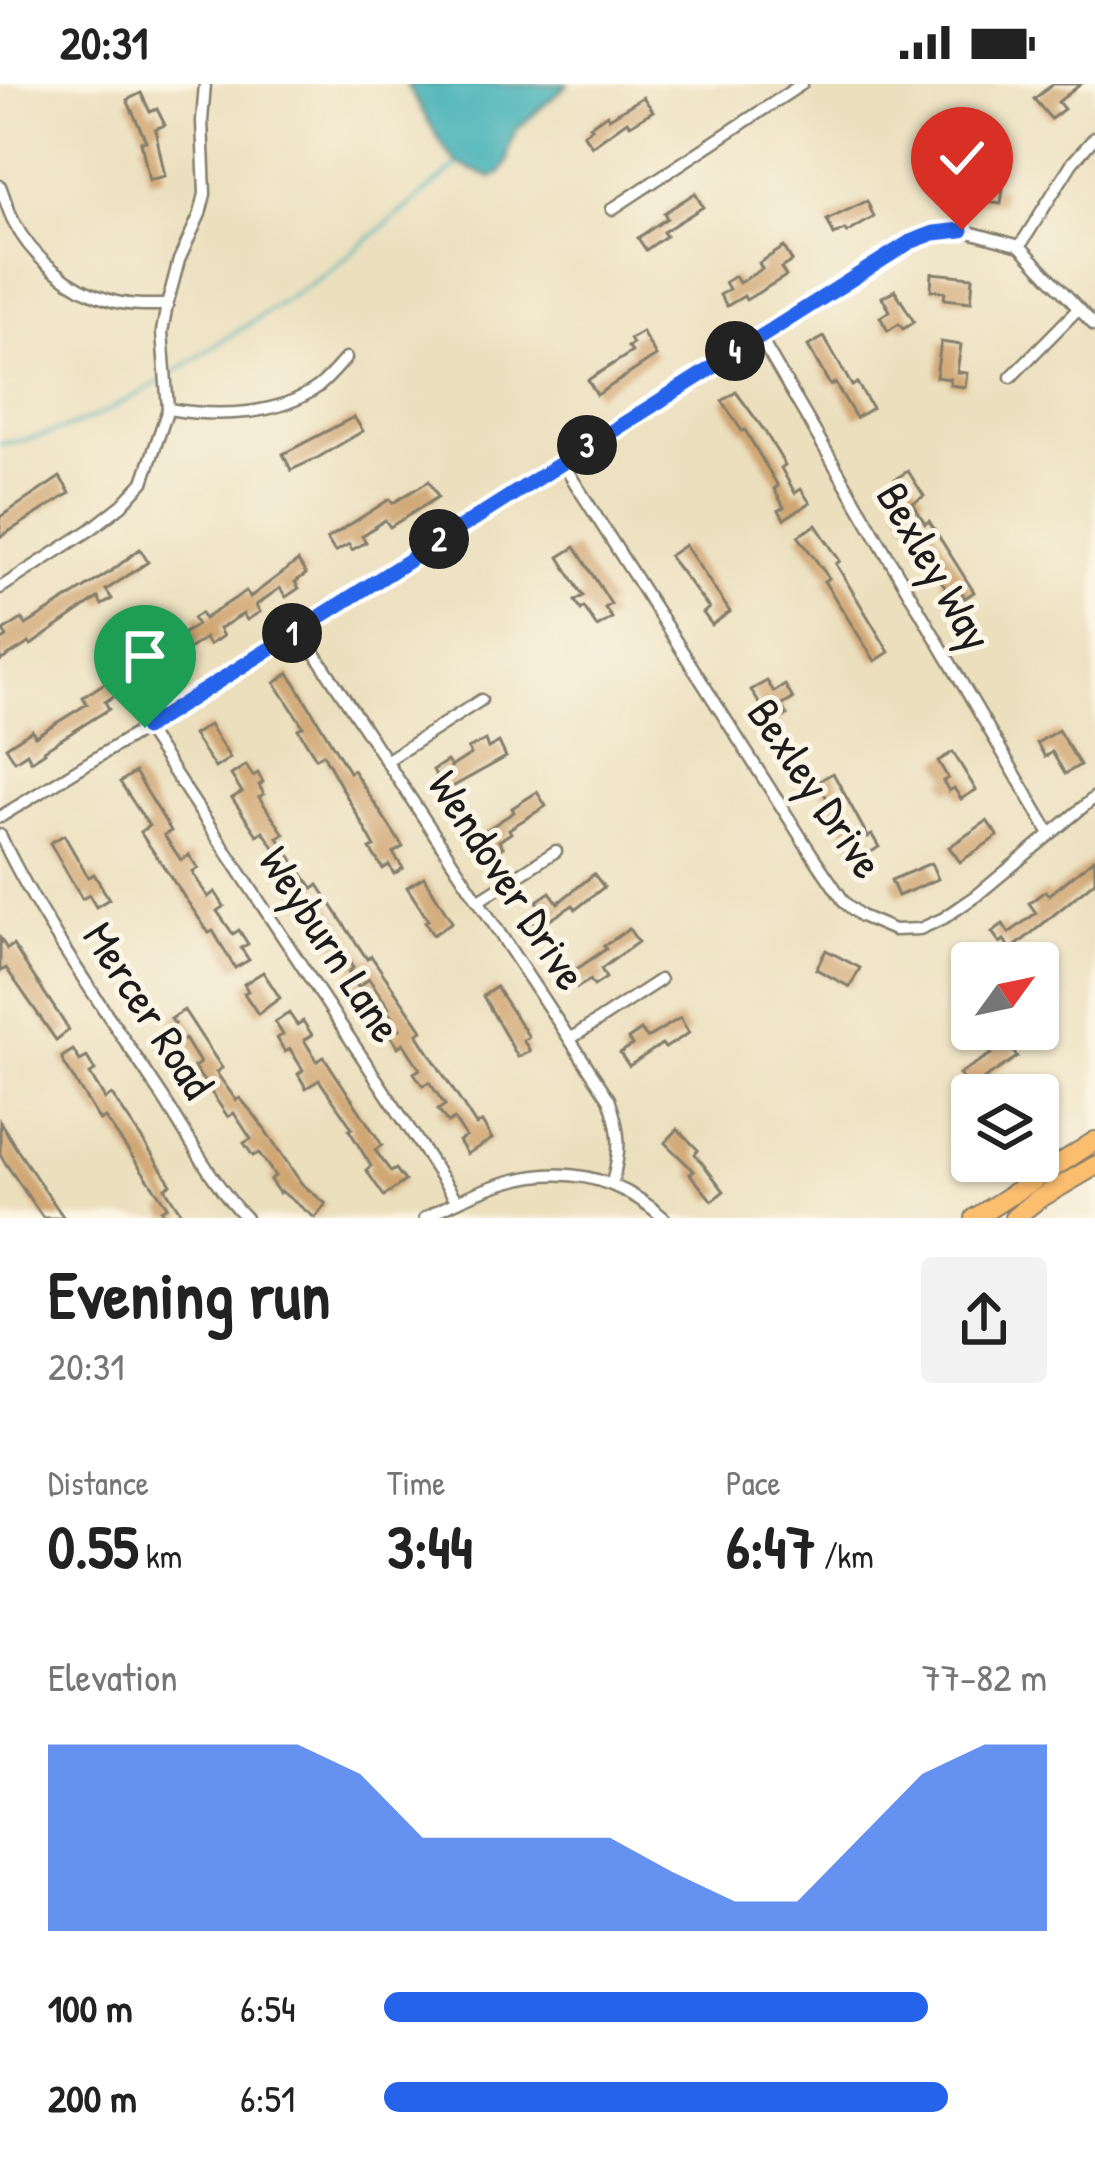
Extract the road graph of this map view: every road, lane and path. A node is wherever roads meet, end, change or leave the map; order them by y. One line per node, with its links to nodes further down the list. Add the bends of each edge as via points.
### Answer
1 (206, 84): 7 (street, via 205,194)
2 (802, 84): 5 (street)
3 (1095, 137): 6 (street)
4 (0, 186): 7 (street, via 14,224 58,273 107,300)
5 (612, 209)
6 (1019, 246): 8 (street); 10 (street, via 962,230 922,237)
7 (166, 304): 13 (street)
8 (1078, 309): 9 (street); 12 (street)
9 (1095, 326)
10 (759, 336): 14 (street); 22 (street, Bexley Way)
11 (346, 358): 13 (street, via 320,386 266,409)
12 (1011, 377)
13 (168, 409): 15 (street, via 143,482 122,506)
14 (561, 461): 16 (street); 22 (street, Bexley Drive, via 811,853 861,916 894,930 932,924)
15 (0, 588)
16 (298, 629): 18 (street); 19 (street, Wendover Drive)
17 (481, 700): 19 (street)
18 (145, 728): 21 (street); 31 (street, Weyburn Lane)
19 (386, 761): 25 (street, Wendover Drive)
20 (1095, 797): 22 (street, Bexley Drive)
21 (0, 817)
22 (1049, 832)
23 (0, 835): 32 (street, Mercer Road, via 64,947)
24 (556, 851): 25 (street)
25 (478, 901): 27 (street, Wendover Drive)
26 (660, 980): 27 (street)
27 (570, 1040): 30 (street, Wendover Drive, via 619,1127)
28 (1095, 1141): 35 (main road)
29 (1095, 1166): 36 (main road)
30 (612, 1184): 31 (street, via 543,1173); 34 (street)
31 (457, 1201): 33 (street)
32 (245, 1218)
33 (425, 1218)
34 (664, 1218)
35 (975, 1218)
36 (1014, 1218)

